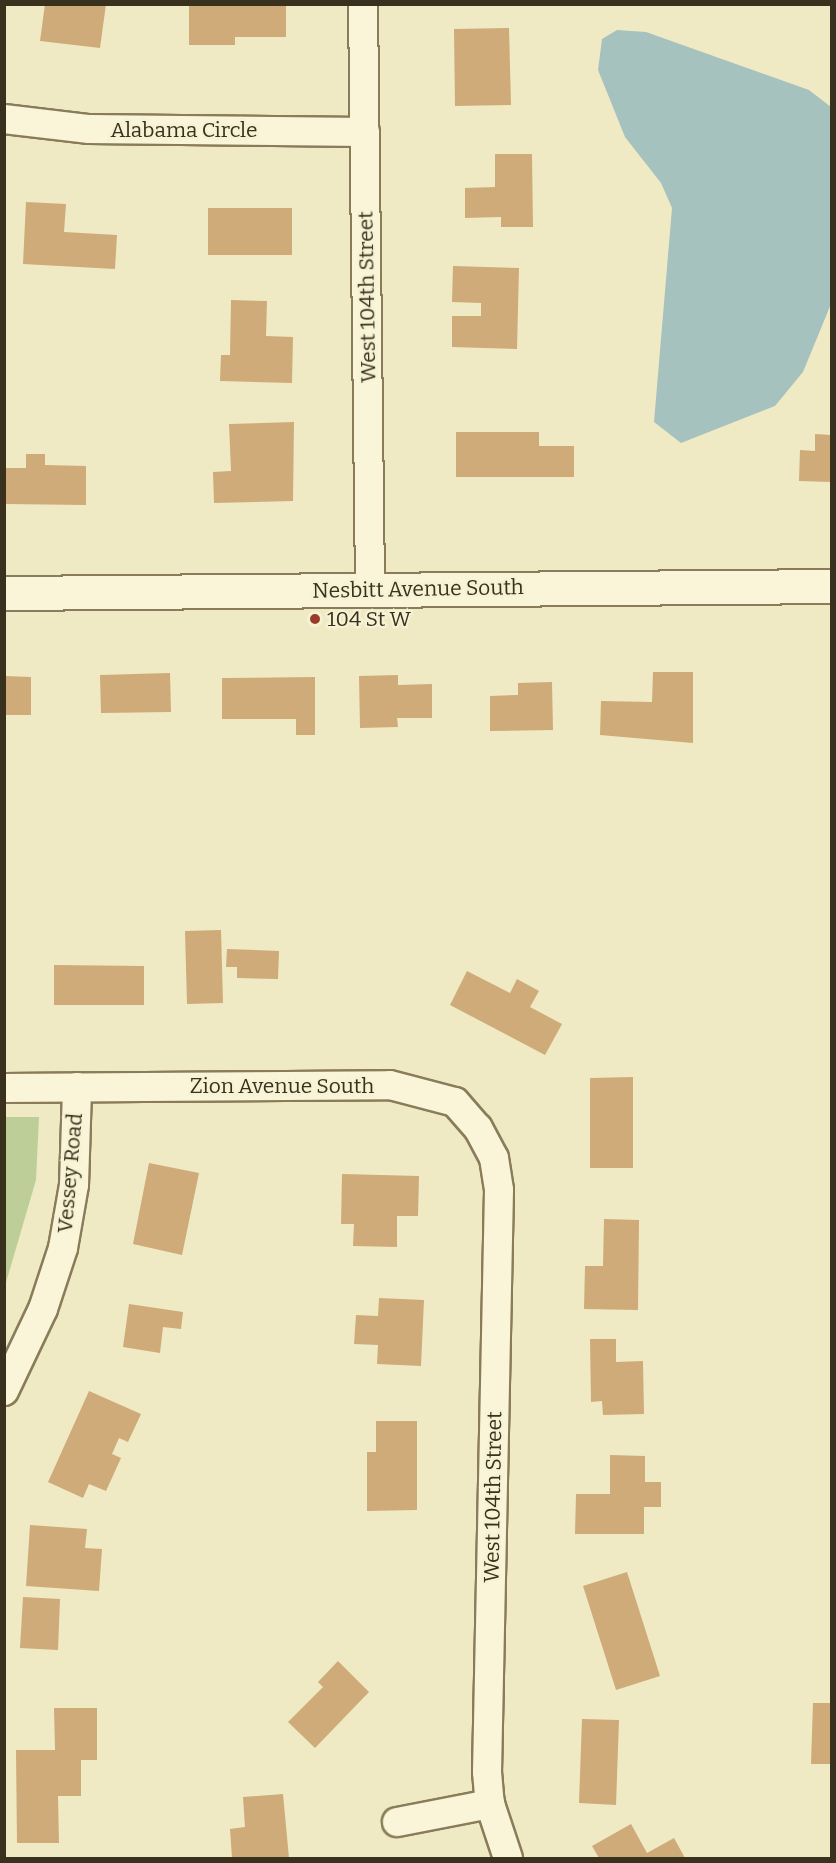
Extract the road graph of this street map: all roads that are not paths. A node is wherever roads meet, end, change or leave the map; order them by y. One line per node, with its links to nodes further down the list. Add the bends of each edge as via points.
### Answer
1 (363, 4): 3 (street, West 104th Street)
2 (4, 119): 3 (street, Alabama Circle, via 89,129)
3 (365, 132): 5 (street, West 104th Street)
4 (831, 585): 5 (street, Nesbitt Avenue South)
5 (370, 590): 6 (street, Nesbitt Avenue South)
6 (4, 593)
7 (77, 1087): 8 (street, Zion Avenue South); 9 (street, Zion Avenue South, via 390,1085 423,1090 455,1102 478,1128 494,1158); 10 (street, Vessey Road, via 74,1185 63,1248 44,1309)
8 (4, 1088)
9 (499, 1190): 11 (street, West 104th Street)
10 (4, 1391)
11 (490, 1804): 12 (street); 13 (street, West 104th Street)
12 (397, 1822)
13 (508, 1858)

